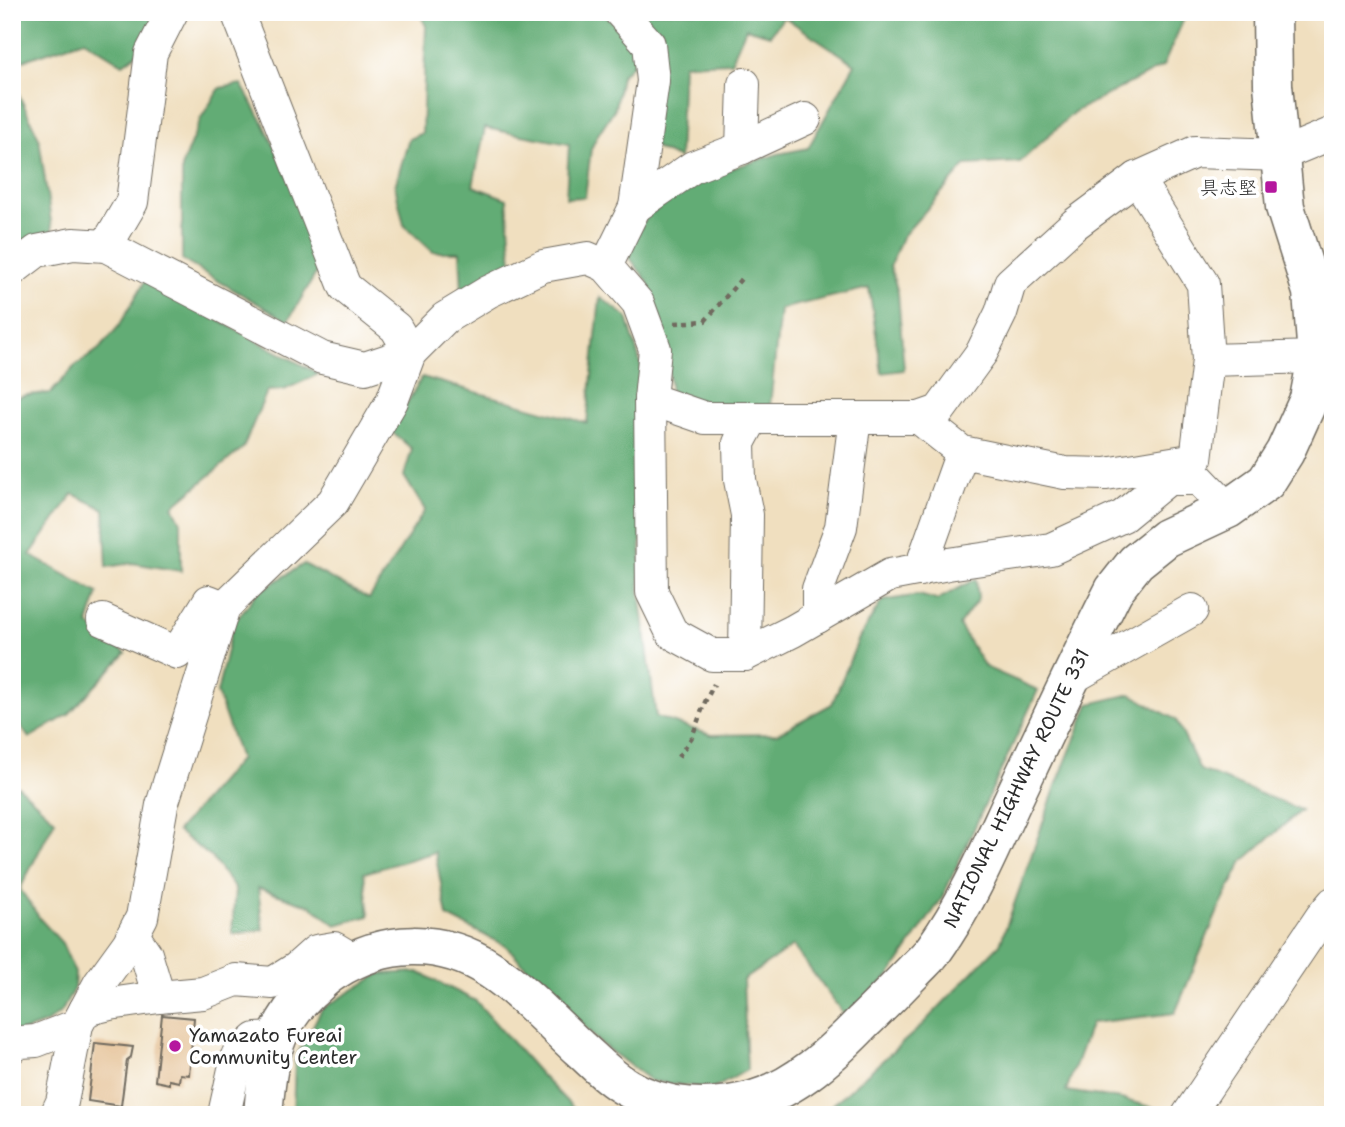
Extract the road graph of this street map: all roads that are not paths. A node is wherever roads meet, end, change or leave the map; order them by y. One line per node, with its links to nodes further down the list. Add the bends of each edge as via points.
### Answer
1 (172, 12): 12 (street, via 151,53 132,202)
2 (237, 12): 16 (street, via 345,287 396,328)
3 (620, 12): 11 (street, via 649,44 653,81)
4 (1272, 12): 9 (highway, NATIONAL HIGHWAY ROUTE 331)
5 (744, 84): 8 (street)
6 (804, 119): 8 (street)
7 (1333, 133): 9 (street)
8 (742, 148): 11 (street, via 693,167)
9 (1280, 155): 10 (street, via 1195,152); 15 (highway, NATIONAL HIGHWAY ROUTE 331, via 1285,207)
10 (1137, 178): 18 (street, via 1203,284); 22 (street, via 1010,283 982,352 939,411)
11 (635, 207): 13 (street)
12 (106, 246): 14 (street, via 73,244 37,251); 16 (street, via 322,358 365,368)
13 (606, 266): 16 (street, via 588,258 543,266 445,318); 19 (street, via 638,303 655,349)
14 (12, 270)
15 (1322, 289): 17 (highway, NATIONAL HIGHWAY ROUTE 331)
16 (410, 353): 27 (street, via 392,401 333,502)
17 (1317, 357): 18 (street); 20 (highway, NATIONAL HIGHWAY ROUTE 331)
18 (1208, 360): 24 (street, via 1196,459 1106,474 1065,473)
19 (650, 399): 23 (street, via 705,418); 31 (street, via 652,592 672,632 712,655)
20 (1321, 403): 25 (highway, NATIONAL HIGHWAY ROUTE 331, via 1266,482)
21 (855, 418): 22 (street); 23 (street); 29 (street, via 841,527 818,589)
22 (919, 418): 24 (street)
23 (752, 419): 31 (street, via 739,443 747,515)
24 (962, 452): 26 (street)
25 (1228, 509): 26 (street, via 1199,479 1168,479 1123,516 1051,549); 32 (highway, NATIONAL HIGHWAY ROUTE 331, via 1166,538 1136,562 1114,590)
26 (920, 569): 29 (street, via 890,575)
27 (224, 607): 30 (street, via 209,601 177,653); 34 (street, via 162,805 142,917)
28 (1192, 610): 32 (street)
29 (818, 617): 31 (street)
30 (103, 620)
31 (737, 655)
32 (1070, 679): 41 (highway, NATIONAL HIGHWAY ROUTE 331, via 988,854 934,950 843,1043 803,1076 755,1099)
33 (1333, 903): 44 (street)
34 (133, 934): 36 (street, via 146,954); 37 (street)
35 (354, 960): 36 (street, via 334,948 316,951 273,983 236,980 203,993); 38 (highway, NATIONAL HIGHWAY ROUTE 331, via 328,974 304,996); 41 (highway, NATIONAL HIGHWAY ROUTE 331, via 401,946 438,947 473,959 510,984 627,1088 650,1099)
36 (159, 997): 37 (street, via 110,1004)
37 (81, 1018): 39 (street, via 36,1041); 42 (street)
38 (276, 1038): 40 (street, via 256,1039 237,1056); 43 (highway, NATIONAL HIGHWAY ROUTE 331, via 267,1067)
39 (12, 1047)
40 (225, 1110)
41 (714, 1111)
42 (56, 1115)
43 (264, 1115)
44 (1188, 1115)

